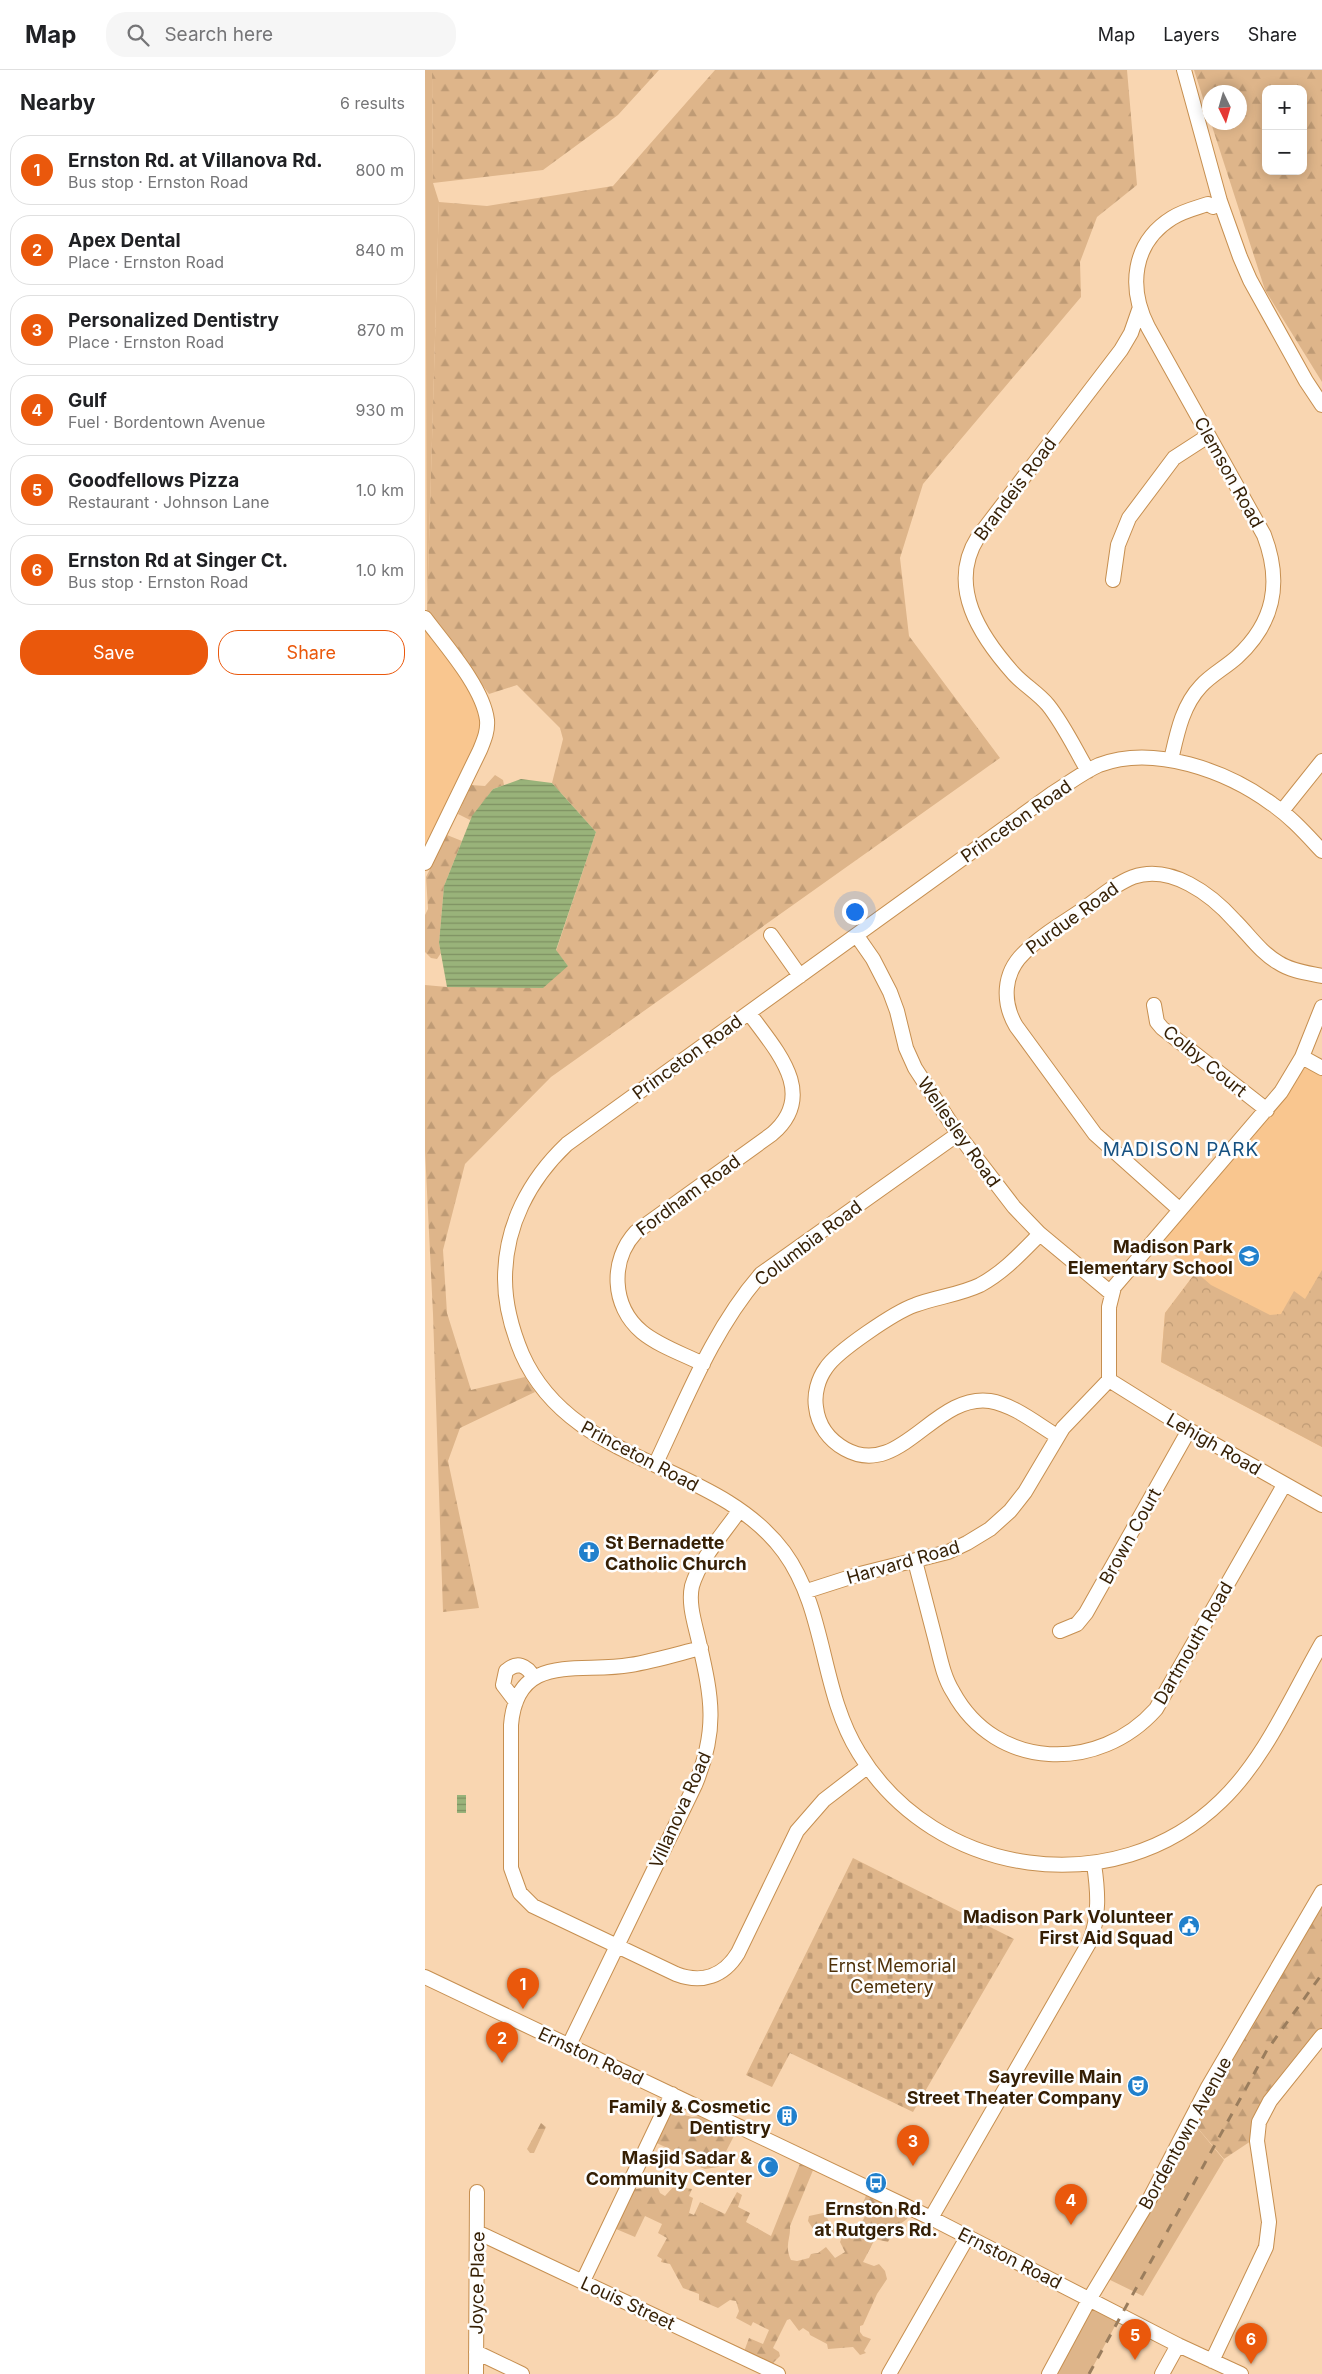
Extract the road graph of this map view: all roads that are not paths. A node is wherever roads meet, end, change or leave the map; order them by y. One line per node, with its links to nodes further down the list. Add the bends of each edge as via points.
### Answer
1 (1184, 70): 4 (street, via 1220,202 1240,257)
2 (1213, 207): 3 (street, Clemson Road, via 1208,204 1177,215 1150,238 1141,253 1136,275)
3 (1139, 310): 5 (street, Clemson Road); 10 (street, Brandeis Road, via 1121,350 978,537 971,548 966,569 968,601 976,624 1014,674 1047,704)
4 (1322, 405)
5 (1208, 436): 6 (street, via 1174,458 1129,518 1119,545); 8 (street, Clemson Road, via 1272,555 1272,596 1269,614 1258,634 1238,656 1201,686 1185,710)
6 (1113, 580)
7 (425, 618): 13 (street, via 464,671 482,701 487,720 480,750)
8 (1171, 760): 10 (street, Princeton Road, via 1133,758); 11 (street, Princeton Road, via 1243,786)
9 (1322, 761): 11 (street)
10 (1088, 770): 15 (street, Princeton Road)
11 (1282, 811): 12 (street, Princeton Road)
12 (1322, 851)
13 (425, 862)
14 (771, 934): 16 (street)
15 (857, 936): 16 (street, Princeton Road); 24 (street, Wellesley Road, via 890,992 911,1062)
16 (800, 976): 20 (street, Princeton Road)
17 (1322, 976): 25 (street, Purdue Road, via 1280,964 1264,952 1211,897 1179,880 1154,874 1131,878 1115,887 1027,949 1015,964 1009,975 1006,994 1016,1026 1095,1134)
18 (1154, 1005): 23 (street, Colby Court, via 1157,1022 1162,1028)
19 (1322, 1007): 21 (street)
20 (749, 1013): 28 (street, Fordham Road, via 789,1071 793,1097 786,1116 772,1134 636,1232 625,1248 617,1272 619,1297 634,1325 657,1342); 32 (street, Princeton Road, via 563,1148 531,1186 510,1238 505,1268 509,1314 520,1348 538,1383 561,1410 584,1428)
21 (1302, 1057): 22 (street); 23 (street)
22 (1322, 1068)
23 (1267, 1110): 25 (street)
24 (958, 1134): 26 (street, Wellesley Road, via 1003,1194); 28 (street, Columbia Road, via 761,1274 739,1299)
25 (1180, 1210): 27 (street)
26 (1040, 1234): 27 (street, Wellesley Road); 31 (street, via 992,1278 964,1291 906,1309 837,1356 823,1372 815,1405 828,1436 843,1448 864,1455 891,1451 950,1409 972,1401 1008,1407)
27 (1111, 1293): 29 (street)
28 (703, 1364): 32 (street, Columbia Road)
29 (1109, 1380): 30 (street, Lehigh Road); 31 (street, Harvard Road)
30 (1189, 1430): 33 (street, Lehigh Road); 38 (street, Brown Court, via 1086,1613 1077,1624)
31 (1057, 1436): 36 (street, Harvard Road, via 1025,1492 998,1522 959,1547)
32 (655, 1465): 35 (street, Princeton Road)
33 (1284, 1485): 34 (street, Lehigh Road); 36 (street, Dartmouth Road, via 1160,1703 1144,1721 1122,1737 1089,1752 1062,1755 1023,1749 996,1738 968,1715 946,1678)
34 (1322, 1505)
35 (739, 1511): 37 (street, Princeton Road, via 778,1544); 40 (street, Villanova Road, via 702,1564 693,1585 691,1600)
36 (915, 1561): 37 (street, Harvard Road)
37 (807, 1591): 43 (street, Princeton Road, via 837,1706 850,1738)
38 (1060, 1631)
39 (1322, 1643): 44 (street, Princeton Road, via 1255,1760 1223,1799 1193,1824 1159,1844)
40 (701, 1648): 41 (street, via 630,1665 557,1669); 46 (street, Villanova Road, via 708,1679 710,1739 695,1784)
41 (534, 1678): 42 (street, via 522,1689); 42 (street, via 523,1666 505,1671 503,1685)
42 (516, 1702): 46 (street, via 511,1725 510,1862 516,1886 523,1897 538,1909)
43 (867, 1766): 44 (street, Princeton Road, via 882,1786 912,1814 943,1835 975,1850 1039,1865); 46 (street, via 824,1800 797,1831 738,1953 726,1969 705,1978 689,1978)
44 (1094, 1864): 52 (street, via 1097,1912 1086,1950)
45 (1322, 1892): 56 (street, Bordentown Avenue, via 1208,2087 1132,2230)
46 (617, 1946): 49 (street, Villanova Road)
47 (425, 1977): 49 (street, Ernston Road)
48 (1322, 2036): 59 (street, via 1266,2106 1259,2122 1257,2146 1269,2222 1266,2247)
49 (569, 2045): 50 (street, Ernston Road)
50 (673, 2094): 52 (street, Ernston Road); 55 (street)
51 (477, 2192): 53 (street, Joyce Place)
52 (931, 2218): 54 (street, Ernston Road)
53 (477, 2232): 55 (street, Louis Street); 58 (street, Joyce Place)
54 (968, 2236): 56 (street, Ernston Road); 63 (street)
55 (583, 2281): 62 (street, Louis Street)
56 (1090, 2298): 57 (street, Ernston Road); 64 (street, Bordentown Avenue)
57 (1178, 2345): 59 (street, Ernston Road); 65 (street)
58 (476, 2352): 60 (street, Joyce Place); 61 (street)
59 (1212, 2361): 66 (street, Ernston Road)
60 (476, 2374)
61 (521, 2374)
62 (778, 2374)
63 (889, 2374)
64 (1049, 2374)
65 (1162, 2374)
66 (1241, 2374)

